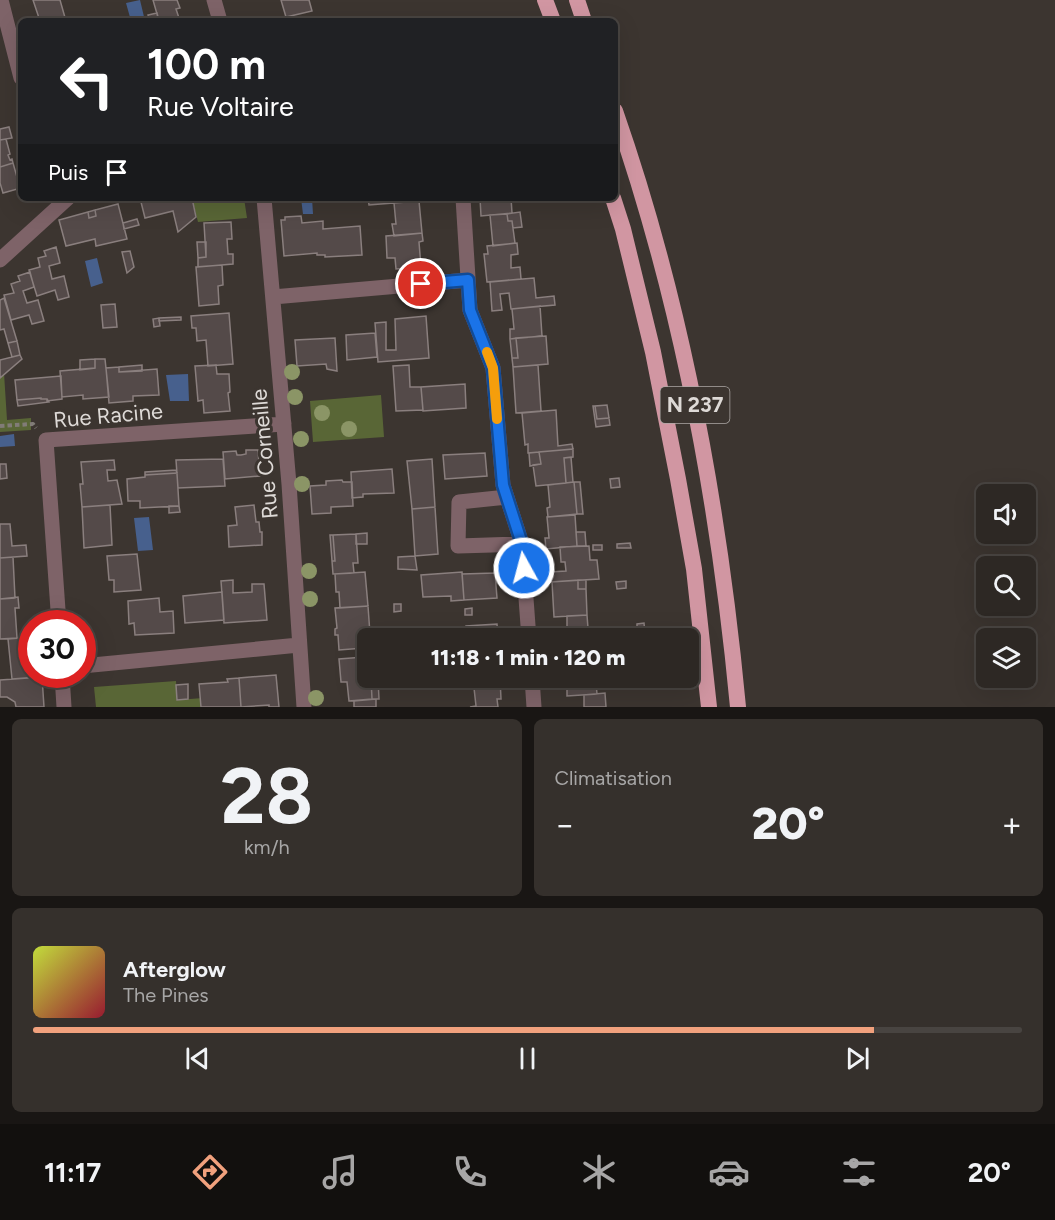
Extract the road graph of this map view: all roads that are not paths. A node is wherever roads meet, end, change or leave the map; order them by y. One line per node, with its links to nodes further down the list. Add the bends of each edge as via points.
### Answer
1 (1, 0): 8 (street)
2 (214, 0): 5 (street)
3 (546, 0): 6 (highway)
4 (577, 0): 7 (highway)
5 (219, 18)
6 (552, 18)
7 (583, 18)
8 (18, 66)
9 (618, 120): 30 (highway, N 237, via 662,267 694,402 731,627)
10 (264, 201): 16 (street, Rue Corneille)
11 (463, 201): 15 (street)
12 (614, 201): 29 (highway, N 237, via 653,352 678,479 694,569)
13 (53, 204): 14 (street)
14 (0, 260)
15 (468, 280): 16 (street); 18 (street, via 470,310 493,368)
16 (273, 297): 17 (street, Rue Corneille)
17 (284, 424): 20 (street, Rue Racine, via 46,440); 22 (street, Rue Corneille)
18 (507, 497): 19 (street); 19 (street, via 459,502 459,546)
19 (522, 544): 21 (street)
20 (58, 610)
21 (528, 628)
22 (299, 645): 23 (street); 27 (street, Rue Corneille)
23 (96, 665)
24 (63, 688): 26 (street)
25 (533, 688): 28 (street)
26 (64, 707)
27 (303, 707)
28 (534, 707)
29 (709, 707)
30 (738, 707)

